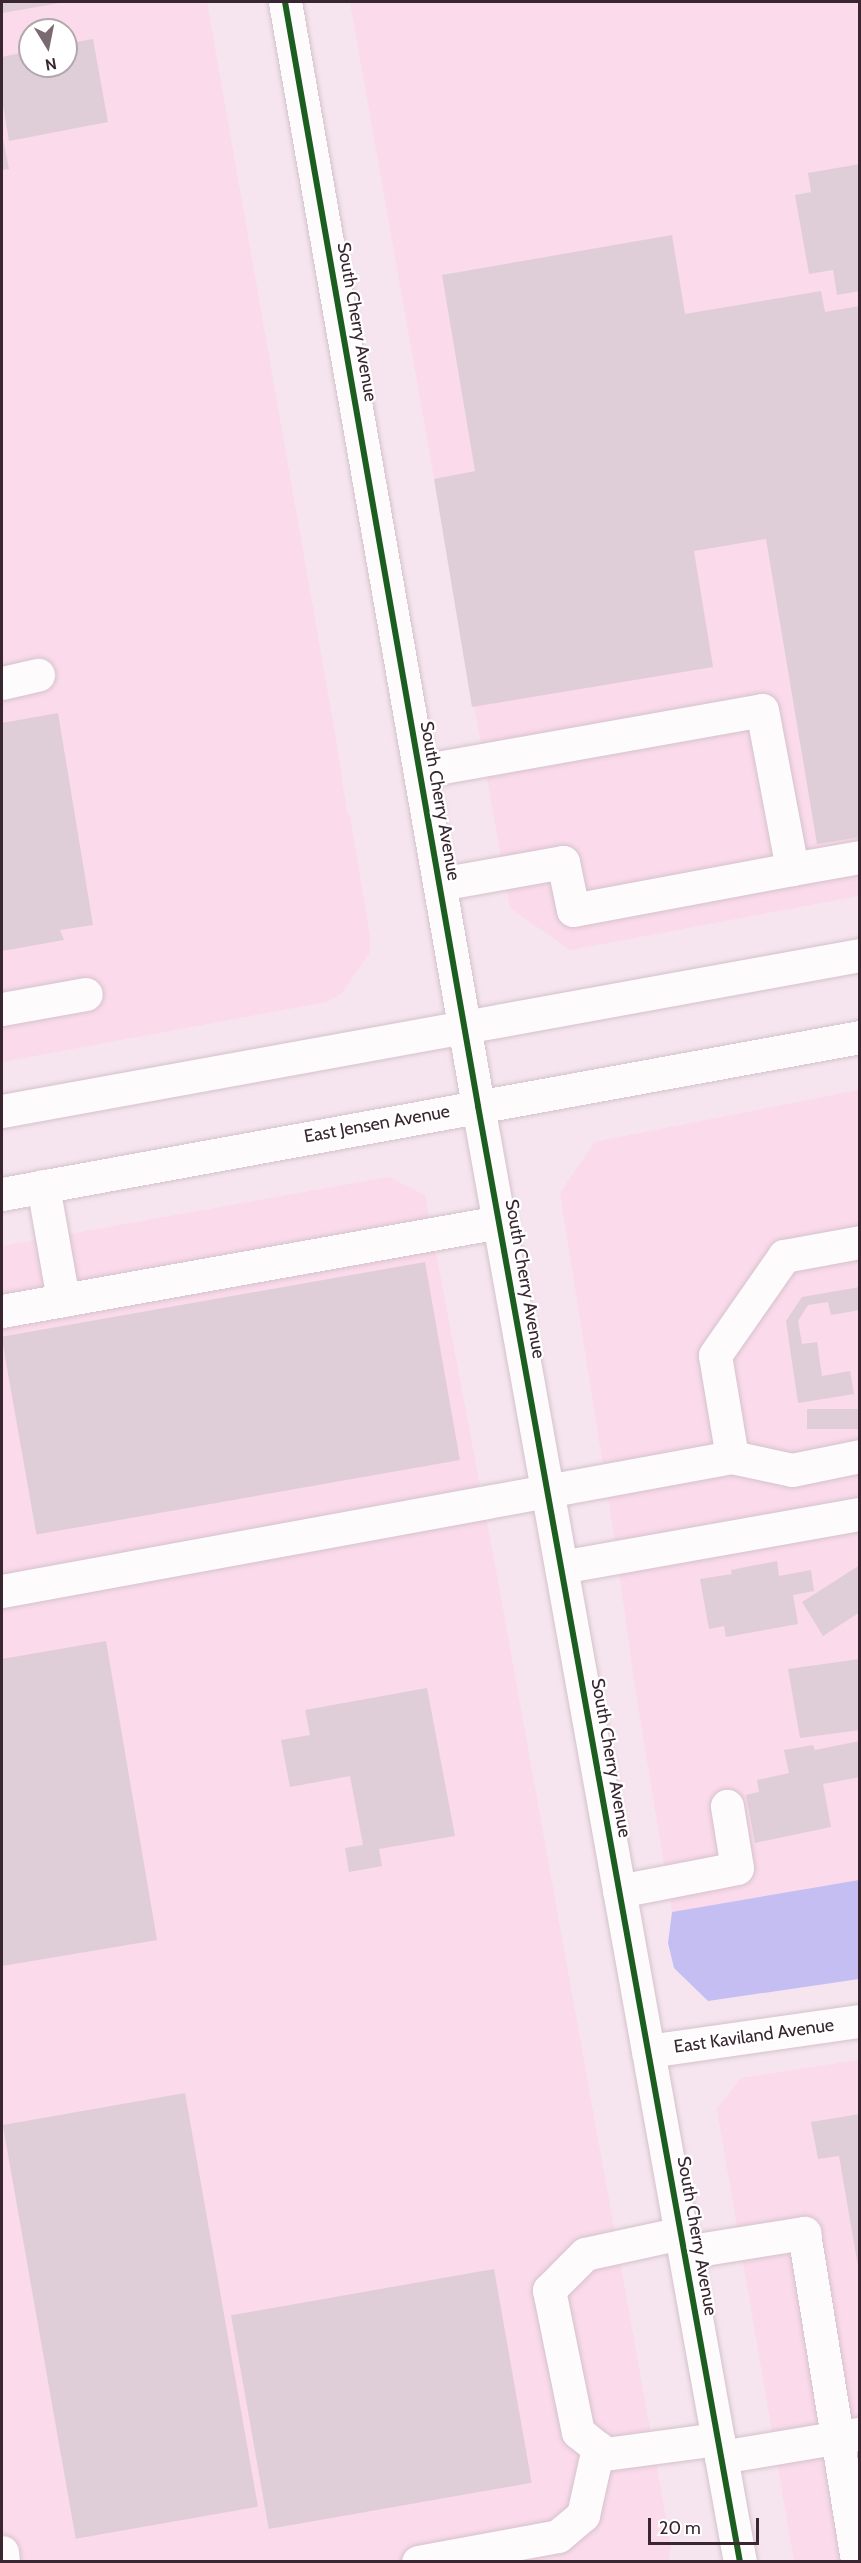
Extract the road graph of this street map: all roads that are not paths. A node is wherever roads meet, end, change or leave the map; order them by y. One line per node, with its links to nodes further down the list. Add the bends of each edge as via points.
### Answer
1 (285, 2): 4 (street, South Cherry Avenue)
2 (38, 675): 3 (street)
3 (2, 683)
4 (420, 771): 6 (street, via 762,710); 7 (street, South Cherry Avenue)
5 (860, 857): 6 (street)
6 (792, 869): 7 (street, via 573,910 563,862)
7 (440, 884): 11 (street, South Cherry Avenue)
8 (860, 955): 11 (street)
9 (86, 994): 10 (street)
10 (2, 1009)
11 (465, 1028): 13 (street, South Cherry Avenue); 14 (street)
12 (860, 1036): 13 (street, East Jensen Avenue)
13 (478, 1106): 15 (street, East Jensen Avenue); 17 (street, South Cherry Avenue)
14 (2, 1111)
15 (43, 1186): 16 (street, East Jensen Avenue); 19 (street)
16 (2, 1194)
17 (500, 1222): 19 (street); 23 (street, South Cherry Avenue)
18 (860, 1242): 22 (street, via 784,1256 715,1356)
19 (63, 1300): 20 (street)
20 (2, 1311)
21 (860, 1456): 22 (street, via 792,1470)
22 (732, 1458): 23 (street)
23 (548, 1490): 25 (street, South Cherry Avenue); 26 (street)
24 (860, 1514): 25 (street)
25 (561, 1567): 28 (street, South Cherry Avenue)
26 (2, 1591)
27 (727, 1806): 28 (street, via 736,1868)
28 (620, 1891): 30 (street, South Cherry Avenue)
29 (860, 2021): 30 (street, East Kaviland Avenue)
30 (648, 2051): 31 (street, South Cherry Avenue)
31 (683, 2243): 32 (street, via 804,2233); 33 (street, via 585,2254 549,2290 578,2432); 34 (street, South Cherry Avenue)
32 (848, 2436): 34 (street); 39 (street)
33 (598, 2448): 34 (street, via 605,2454); 37 (street, via 583,2515 558,2536)
34 (720, 2448): 38 (street, South Cherry Avenue)
35 (2, 2552): 36 (street)
36 (3, 2562)
37 (418, 2562)
38 (740, 2562)
39 (857, 2562)

